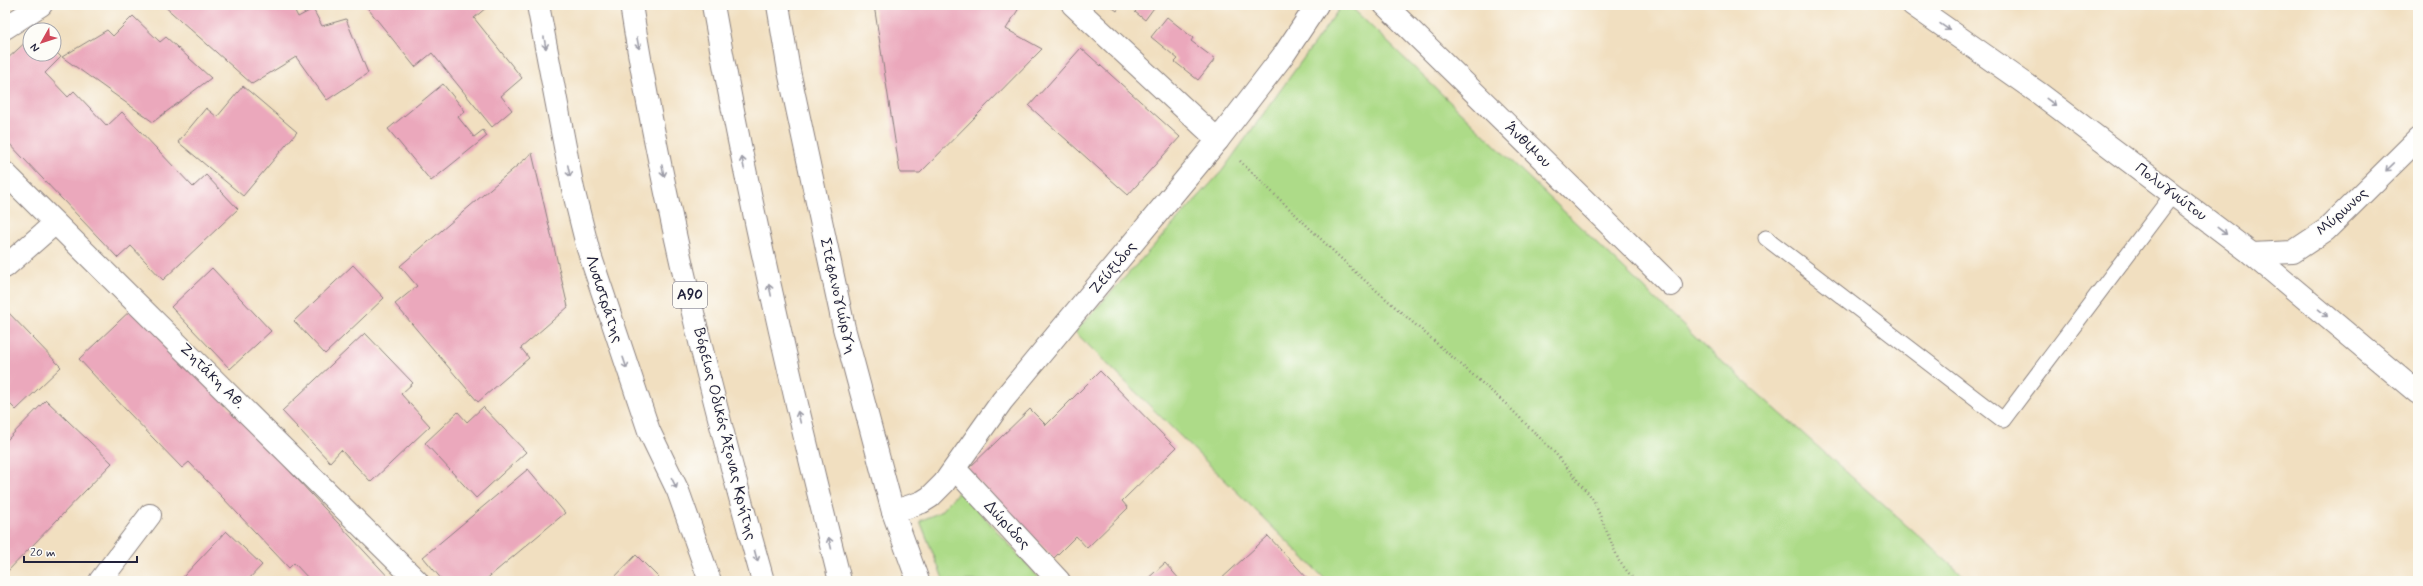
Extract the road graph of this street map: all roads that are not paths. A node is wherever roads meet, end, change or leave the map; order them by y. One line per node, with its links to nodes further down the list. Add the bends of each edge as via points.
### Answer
1 (41, 5): 10 (main road)
2 (538, 5): 26 (main road, Λυσιστράτης, one-way to 26, via 561,131 588,249 649,431 678,490)
3 (631, 5): 27 (main road, Βόρειος Οδικός Άξονας Κρήτης / Α90, one-way to 27, via 670,208 728,456)
4 (713, 5): 28 (main road, one-way to 4, via 773,303)
5 (778, 5): 22 (main road, Στεφανογιώργη, via 791,79 844,328)
6 (1073, 5): 11 (main road)
7 (1318, 5): 11 (main road, Ζεύξιδος, via 1285,53)
8 (1385, 5): 19 (main road, Άνθιμου)
9 (1913, 5): 14 (main road, Πολυγνώτου, one-way to 14, via 2040,94)
10 (5, 28)
11 (1218, 140): 21 (main road, Ζεύξιδος, via 1002,401)
12 (2418, 140): 17 (main road, Μύρωνος, one-way to 17, via 2321,234 2293,252)
13 (5, 173): 15 (main road, Ζητάκη Αθ.)
14 (2173, 194): 16 (lane, via 2003,420); 17 (main road, Πολυγνώτου, one-way to 17)
15 (54, 224): 18 (main road); 25 (main road, Ζητάκη Αθ., via 174,338)
16 (1766, 238)
17 (2252, 254): 20 (main road, Πολυγνώτου, one-way to 20)
18 (5, 267)
19 (1671, 285)
20 (2418, 393)
21 (955, 469): 22 (main road, Ζεύξιδος, via 930,497); 30 (main road, Δώριδος)
22 (893, 512): 29 (main road, Στεφανογιώργη)
23 (150, 515): 24 (main road)
24 (100, 581)
25 (417, 581)
26 (710, 581)
27 (763, 581)
28 (840, 581)
29 (918, 581)
30 (1059, 581)

